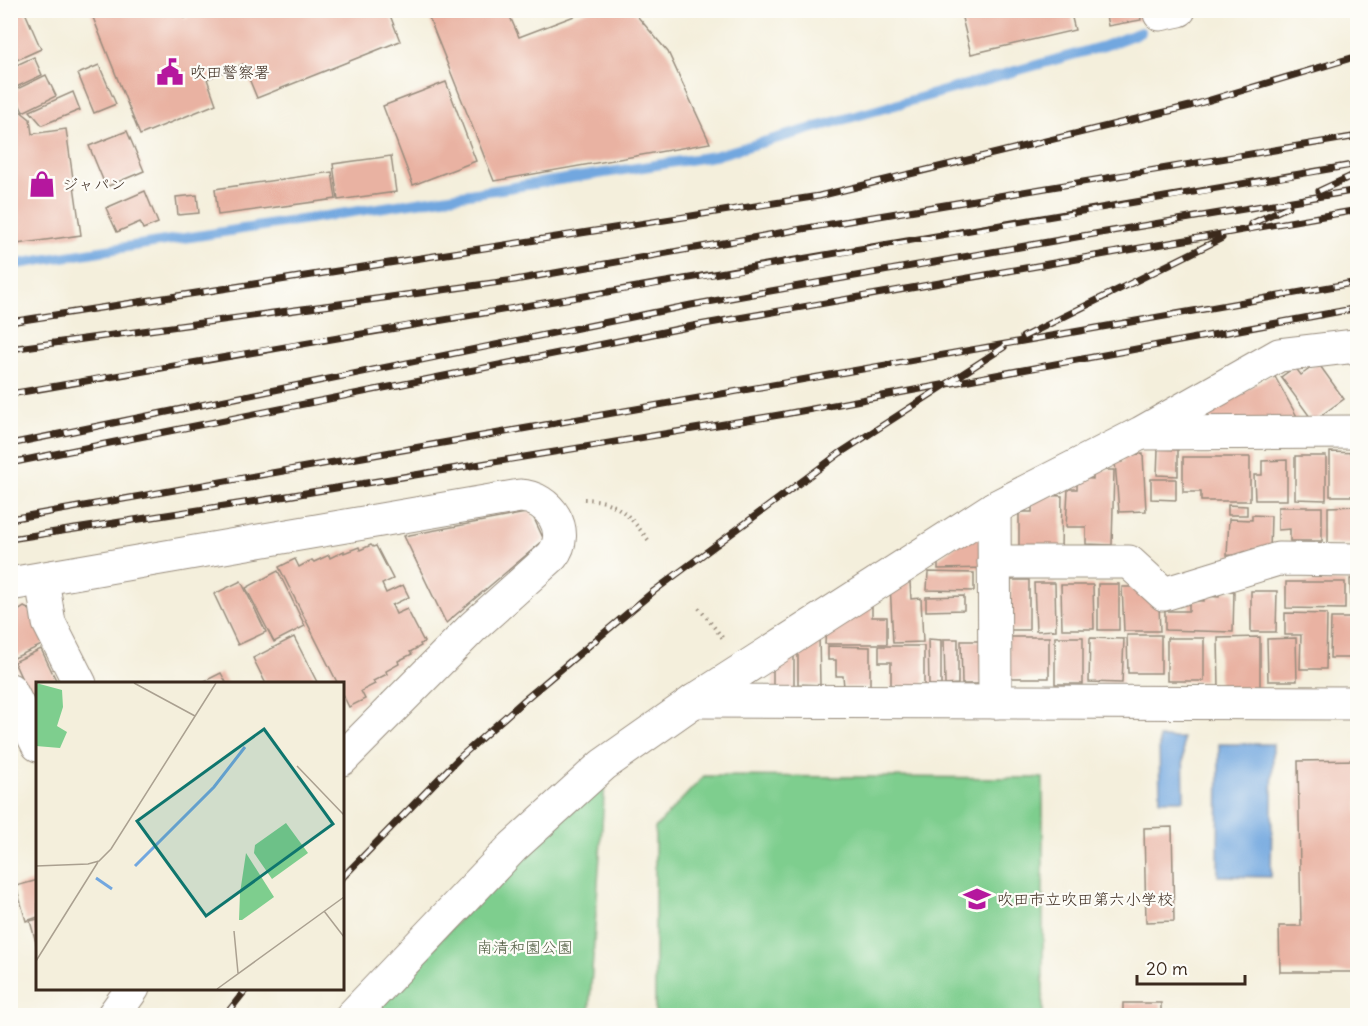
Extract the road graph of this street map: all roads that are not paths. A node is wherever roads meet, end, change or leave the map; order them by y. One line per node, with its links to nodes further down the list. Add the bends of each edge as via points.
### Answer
1 (1160, 10): 2 (street, via 1160,14)
2 (1179, 10)
3 (1358, 350): 5 (street, via 1355,346 1279,355)
4 (1358, 432): 5 (street)
5 (1141, 433): 6 (street)
6 (994, 508): 8 (street); 12 (street)
7 (1358, 560): 8 (street, via 1278,559 1164,594 1129,562)
8 (994, 562): 13 (street)
9 (26, 581): 10 (street); 16 (street, via 520,496 531,496 549,508 558,523 557,549)
10 (79, 682)
11 (10, 690): 15 (street)
12 (694, 701): 13 (street); 19 (street, via 603,765 562,802 513,847)
13 (995, 702): 14 (street)
14 (1358, 703)
15 (36, 741)
16 (344, 757)
17 (132, 990): 18 (street)
18 (112, 1016)
19 (351, 1016)

